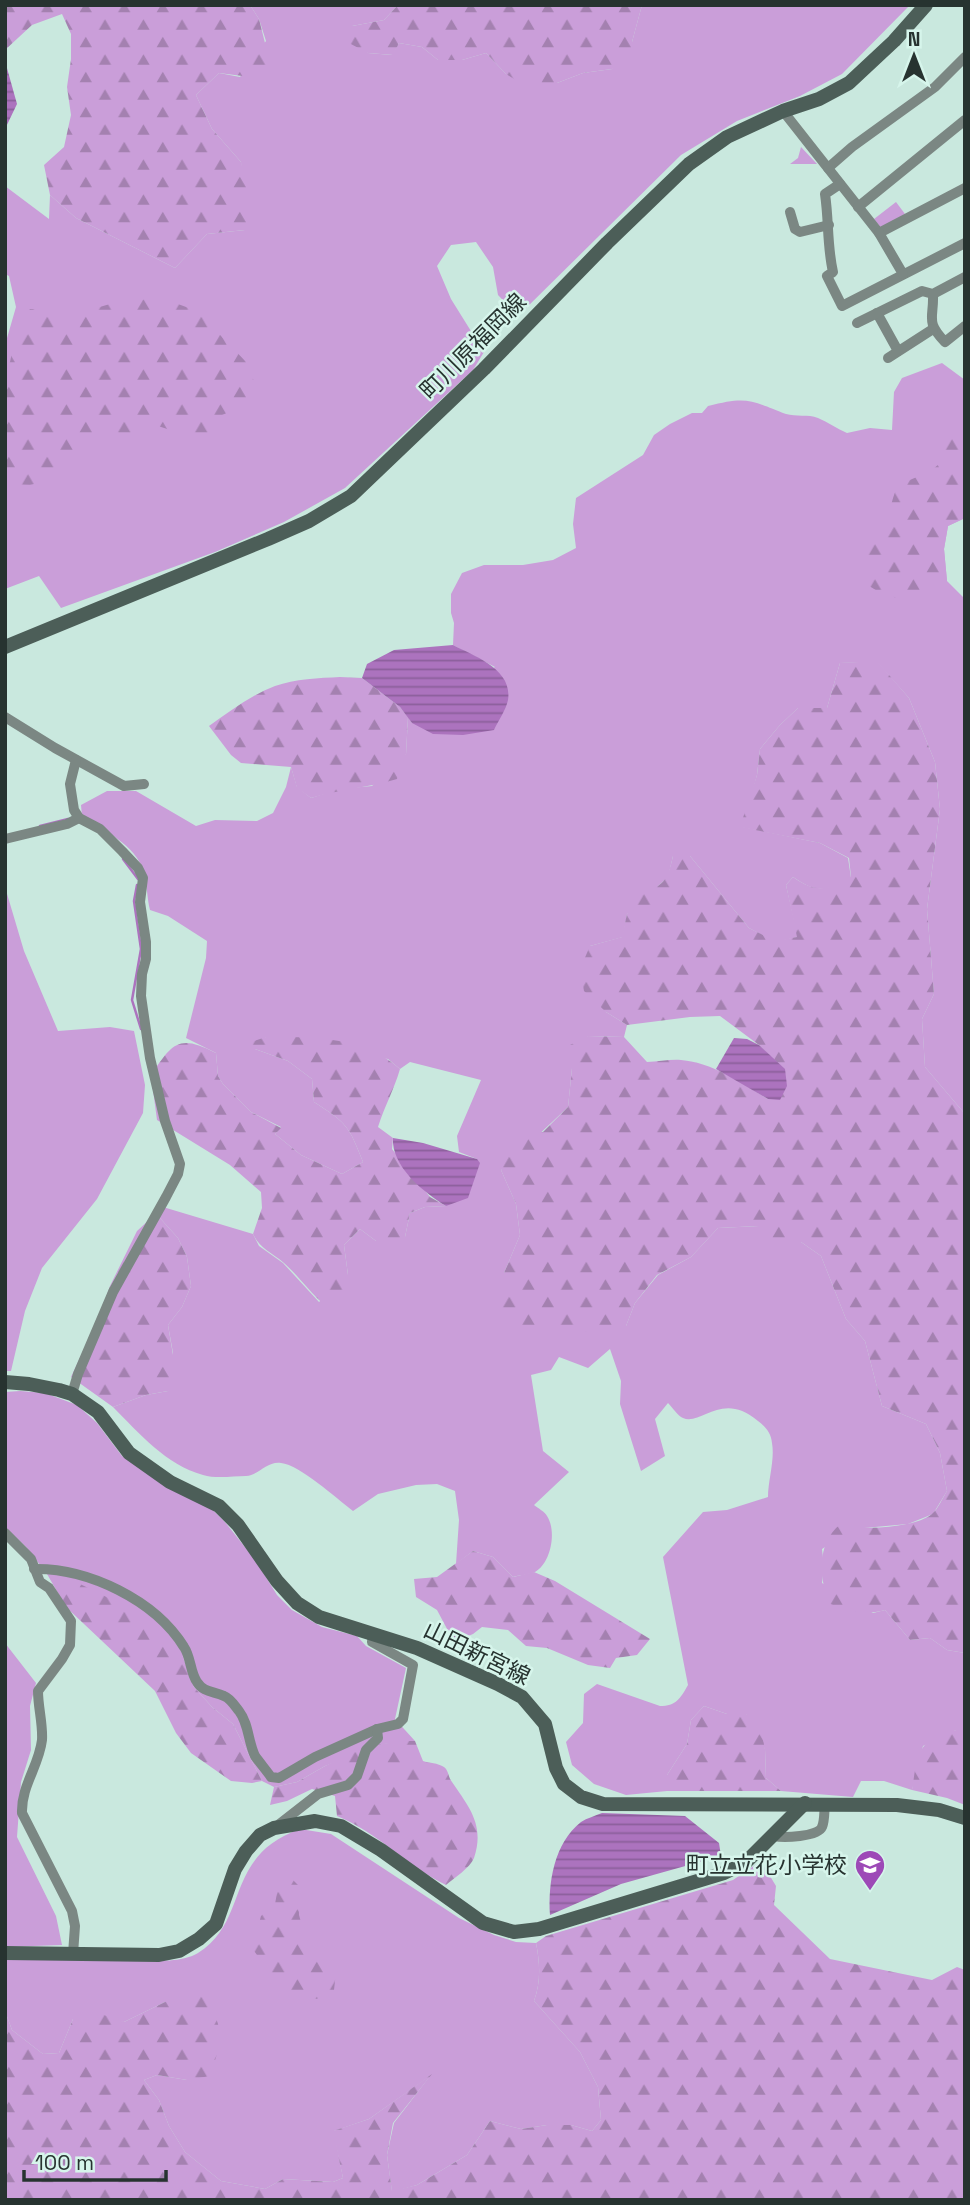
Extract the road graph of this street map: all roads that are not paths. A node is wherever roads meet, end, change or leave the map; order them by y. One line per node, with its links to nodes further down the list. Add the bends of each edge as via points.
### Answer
1 (926, 5): 3 (main road, 町川原福岡線, via 849,83)
2 (965, 57): 5 (street, via 935,87)
3 (783, 111): 5 (street); 22 (main road, 町川原福岡線, via 727,137 689,164 351,496 268,539)
4 (965, 120): 8 (street)
5 (828, 168): 6 (street)
6 (840, 184): 8 (street); 10 (street, via 825,194)
7 (965, 188): 11 (street)
8 (858, 207): 11 (street)
9 (790, 212): 10 (street, via 800,232)
10 (829, 225): 13 (street, via 833,272 827,276 842,306)
11 (879, 233): 13 (street)
12 (965, 243): 13 (street)
13 (903, 274)
14 (965, 277): 15 (street)
15 (933, 294): 16 (street, via 922,291); 19 (street)
16 (877, 313): 17 (street); 20 (street)
17 (857, 323)
18 (965, 326): 19 (street, via 945,342)
19 (933, 330): 20 (street)
20 (898, 351): 21 (street)
21 (888, 358)
22 (5, 646)
23 (5, 717): 24 (street)
24 (76, 760): 25 (street, via 124,786); 26 (street, via 70,792)
25 (144, 784)
26 (79, 818): 27 (street); 29 (street, via 100,829 143,878 140,902 146,951 141,996 156,1083 180,1164 113,1292)
27 (5, 839)
28 (5, 1382): 29 (main road, 山田新宮線)
29 (72, 1394): 32 (main road, 山田新宮線, via 98,1412 129,1453 170,1482 219,1506 298,1603 318,1617)
30 (5, 1533): 31 (street, via 31,1559)
31 (34, 1569): 33 (street, via 89,1576 154,1614 186,1650 196,1681 204,1690 227,1696 242,1714 255,1755 271,1777 279,1778); 40 (street, via 71,1621 70,1645 38,1691 42,1737 23,1791 22,1813 72,1911)
32 (373, 1633): 33 (street, via 372,1642 412,1665 403,1719); 34 (main road, 山田新宮線, via 417,1647 522,1697 545,1724 555,1768 564,1784 581,1797 603,1804)
33 (377, 1729): 37 (street, via 378,1738 366,1750 357,1776 348,1785 318,1794)
34 (805, 1803): 35 (main road, 山田新宮線); 38 (main road)
35 (825, 1803): 36 (main road, 山田新宮線, via 897,1805); 38 (street, via 818,1832)
36 (965, 1818)
37 (274, 1828): 38 (main road, via 315,1821 341,1826 482,1923 514,1932 539,1929 724,1873 745,1863); 40 (main road, via 246,1851 216,1924 199,1939 179,1951 159,1955)
38 (774, 1836)
39 (5, 1953): 40 (main road)
40 (73, 1954)

